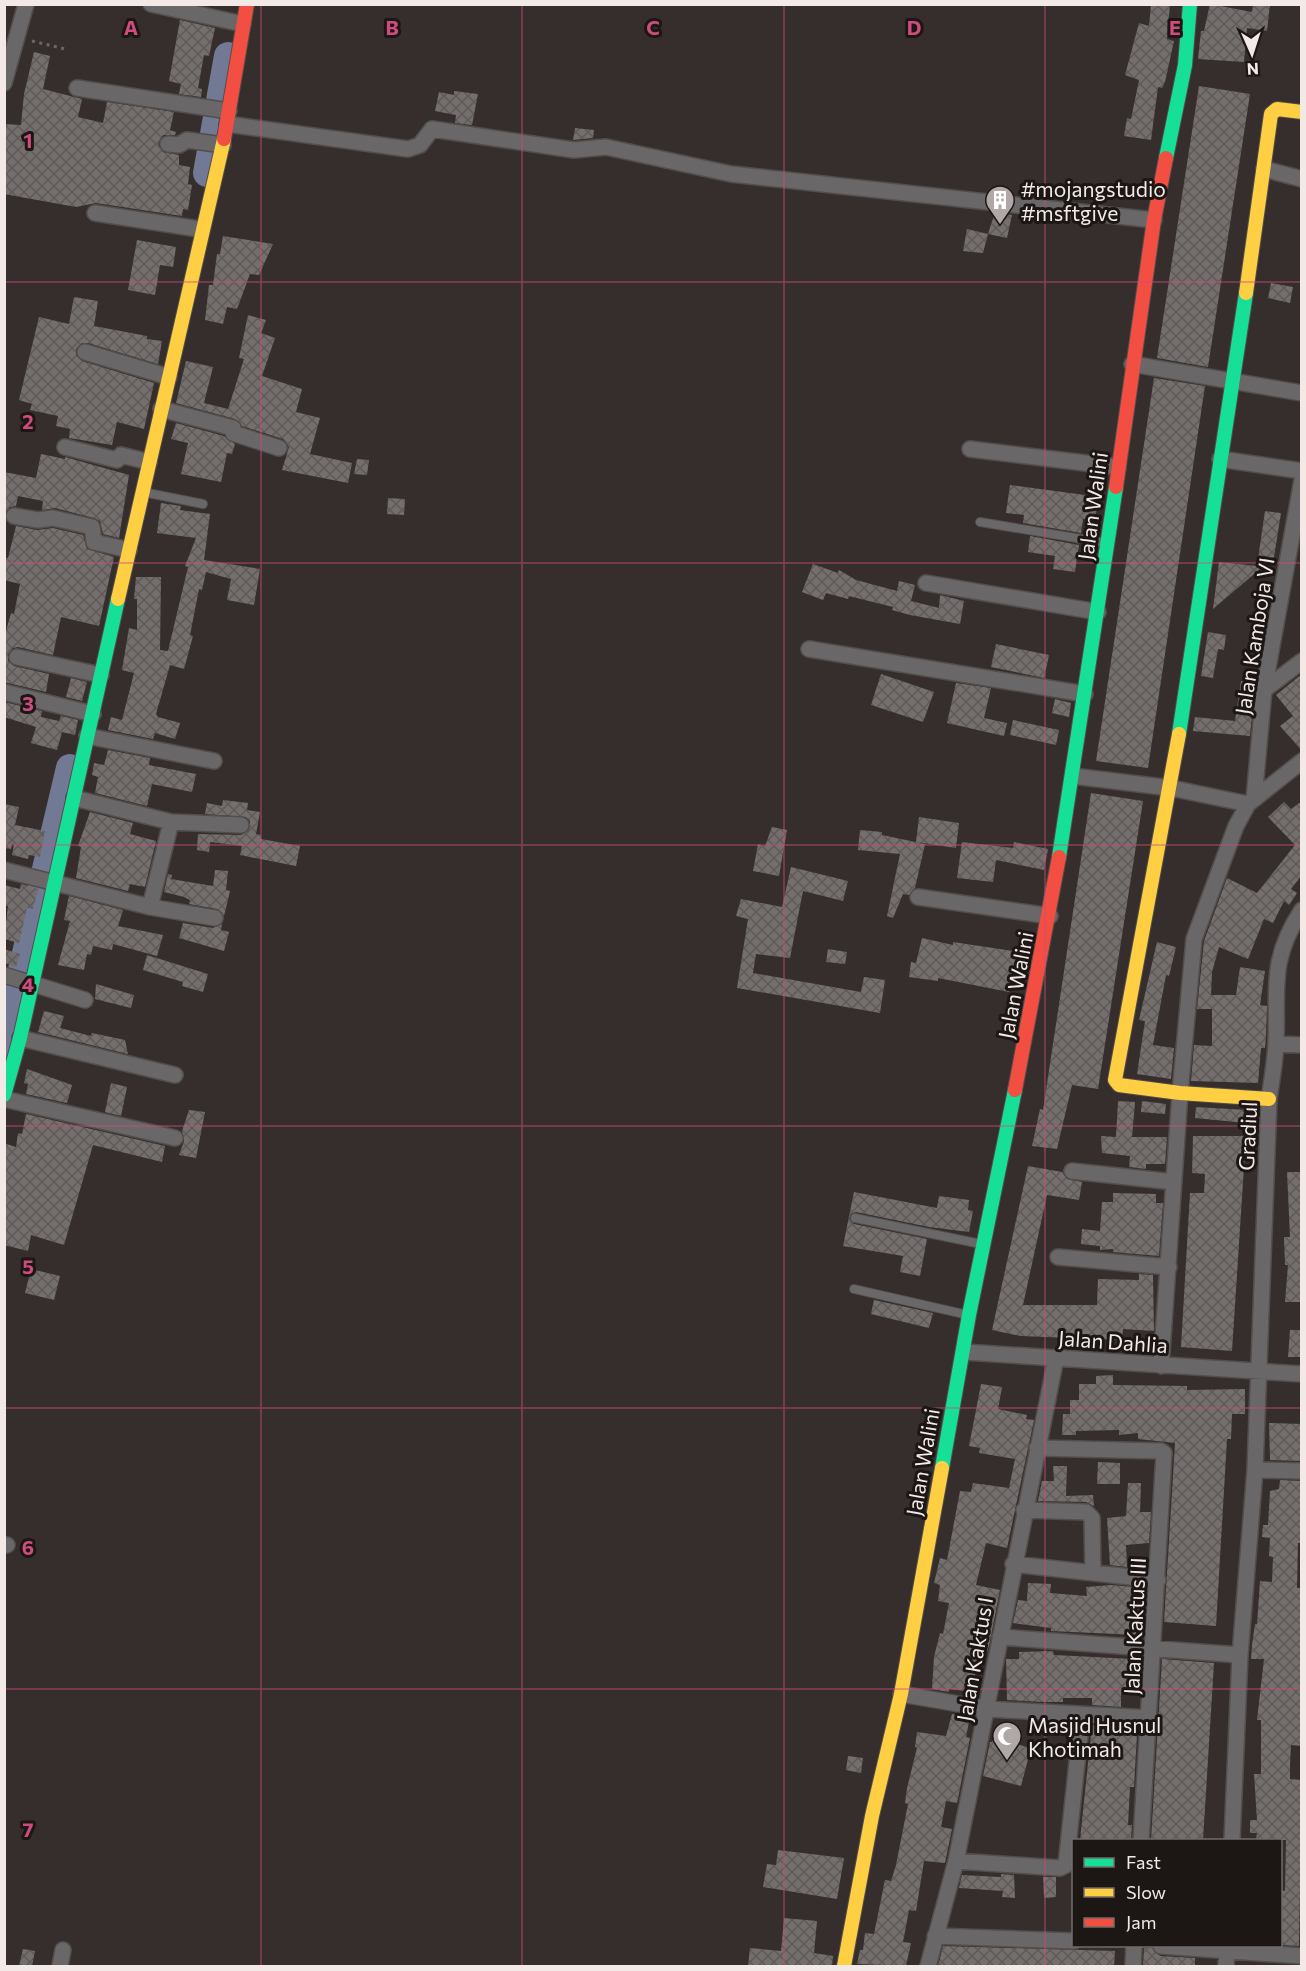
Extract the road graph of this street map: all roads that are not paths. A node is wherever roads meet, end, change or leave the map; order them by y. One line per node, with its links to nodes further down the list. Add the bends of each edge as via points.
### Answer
1 (26, 4): 6 (street)
2 (151, 4): 5 (street)
3 (247, 4): 5 (street)
4 (1190, 4): 15 (street, Jalan Walini, via 1185,64)
5 (236, 23): 9 (street)
6 (4, 82)
7 (76, 88): 9 (street)
8 (1302, 112): 12 (street, via 1277,109 1271,114)
9 (222, 114): 11 (street); 15 (street, via 408,149 420,145 432,129 453,130 562,148 606,147 731,174)
10 (168, 144): 11 (street, via 179,145 187,140)
11 (215, 144): 16 (street)
12 (1264, 169): 13 (street); 20 (street)
13 (1302, 179)
14 (95, 213): 16 (street)
15 (1154, 220): 18 (street, Jalan Walini)
16 (198, 229): 19 (street)
17 (85, 352): 19 (street)
18 (1132, 364): 20 (street); 28 (street, Jalan Walini)
19 (163, 376): 22 (street)
20 (1234, 382): 21 (street); 26 (street)
21 (1302, 393)
22 (161, 409): 24 (street, via 233,428 233,433); 27 (street)
23 (66, 447): 27 (street, via 117,460 121,455)
24 (279, 448)
25 (970, 449): 28 (street)
26 (1220, 459): 29 (street); 52 (street)
27 (144, 461): 31 (street)
28 (1118, 467): 36 (street, Jalan Walini)
29 (1302, 471)
30 (1302, 480): 35 (street, Jalan Kamboja VI)
31 (141, 492): 32 (lane); 37 (street)
32 (202, 504)
33 (14, 516): 37 (street, via 53,518 92,527 94,542)
34 (980, 522): 36 (lane)
35 (1296, 542): 44 (street, Jalan Kamboja VI)
36 (1108, 543): 39 (street, Jalan Walini)
37 (123, 548): 43 (street)
38 (926, 583): 39 (street)
39 (1098, 612): 46 (street, Jalan Walini)
40 (809, 649): 46 (street)
41 (18, 657): 43 (street)
42 (1302, 661): 44 (street)
43 (95, 673): 47 (street)
44 (1264, 690): 54 (street, Jalan Kamboja VI)
45 (4, 692): 47 (street)
46 (1085, 694): 51 (street, Jalan Walini)
47 (86, 712): 48 (street)
48 (87, 736): 49 (street); 53 (street)
49 (214, 761)
50 (1302, 761): 54 (street)
51 (1073, 776): 52 (street); 62 (street, Jalan Walini)
52 (1171, 789): 54 (street); 71 (street, via 1115,1080 1119,1085)
53 (74, 798): 55 (street); 58 (street)
54 (1251, 801): 71 (street, via 1236,826 1194,939)
55 (171, 822): 56 (street); 60 (street)
56 (241, 825)
57 (4, 870): 58 (street)
58 (49, 881): 60 (street); 64 (street)
59 (918, 897): 62 (street)
60 (150, 907): 63 (street)
61 (1302, 909): 67 (street, Gradiul, via 1287,932 1279,956)
62 (1050, 916): 79 (street, Jalan Walini)
63 (215, 918)
64 (19, 979): 65 (street); 66 (street)
65 (85, 1000)
66 (20, 1038): 69 (street); 70 (street)
67 (1276, 1044): 68 (street); 73 (street, Gradiul)
68 (1302, 1045)
69 (7, 1067): 72 (street)
70 (175, 1075)
71 (1180, 1093): 73 (street); 77 (street)
72 (4, 1095)
73 (1269, 1099): 87 (street, Gradiul)
74 (4, 1100): 75 (street)
75 (175, 1138)
76 (1072, 1171): 77 (street)
77 (1174, 1182): 81 (street)
78 (855, 1218): 79 (lane)
79 (985, 1245): 83 (street, Jalan Walini)
80 (1058, 1257): 81 (street)
81 (1169, 1267): 86 (street)
82 (854, 1289): 83 (lane)
83 (969, 1315): 84 (street, Jalan Walini)
84 (964, 1352): 85 (street, Jalan Dahlia); 99 (street, Jalan Walini)
85 (1056, 1358): 86 (street, Jalan Dahlia); 89 (street, Jalan Kaktus I)
86 (1161, 1366): 87 (street, Jalan Dahlia)
87 (1258, 1371): 88 (street, Jalan Dahlia); 90 (street, Gradiul)
88 (1302, 1374)
89 (1037, 1448): 92 (street, Jalan Kaktus I); 95 (street, Jalan Kaktus III, via 1161,1451 1164,1455)
90 (1255, 1470): 91 (street); 98 (street, Gradiul)
91 (1302, 1472)
92 (1024, 1510): 93 (street, Jalan Kaktus I); 94 (street, via 1086,1512 1092,1518)
93 (1013, 1564): 94 (street); 96 (street, Jalan Kaktus I)
94 (1093, 1573): 95 (street)
95 (1158, 1580): 97 (street, Jalan Kaktus III)
96 (1000, 1637): 97 (street); 100 (street, Jalan Kaktus I)
97 (1151, 1648): 98 (street); 102 (street, Jalan Kaktus III)
98 (1240, 1655): 104 (street, Gradiul)
99 (901, 1694): 100 (street); 114 (street, Jalan Walini, via 872,1816)
100 (987, 1709): 101 (street); 105 (street, Jalan Kaktus I)
101 (1082, 1716): 102 (street); 105 (street, via 1066,1865 1060,1868)
102 (1150, 1718): 103 (street, Jalan Kaktus III)
103 (1141, 1839)
104 (1232, 1839)
105 (956, 1861): 106 (street, Jalan Kaktus I)
106 (935, 1936): 107 (street); 115 (street, Jalan Kaktus I)
107 (1072, 1941)
108 (1134, 1947): 116 (street)
109 (1168, 1947): 111 (street)
110 (63, 1950): 113 (street)
111 (1227, 1955): 112 (street)
112 (1302, 1956)
113 (60, 1966)
114 (844, 1966)
115 (928, 1966)
116 (1133, 1966)

